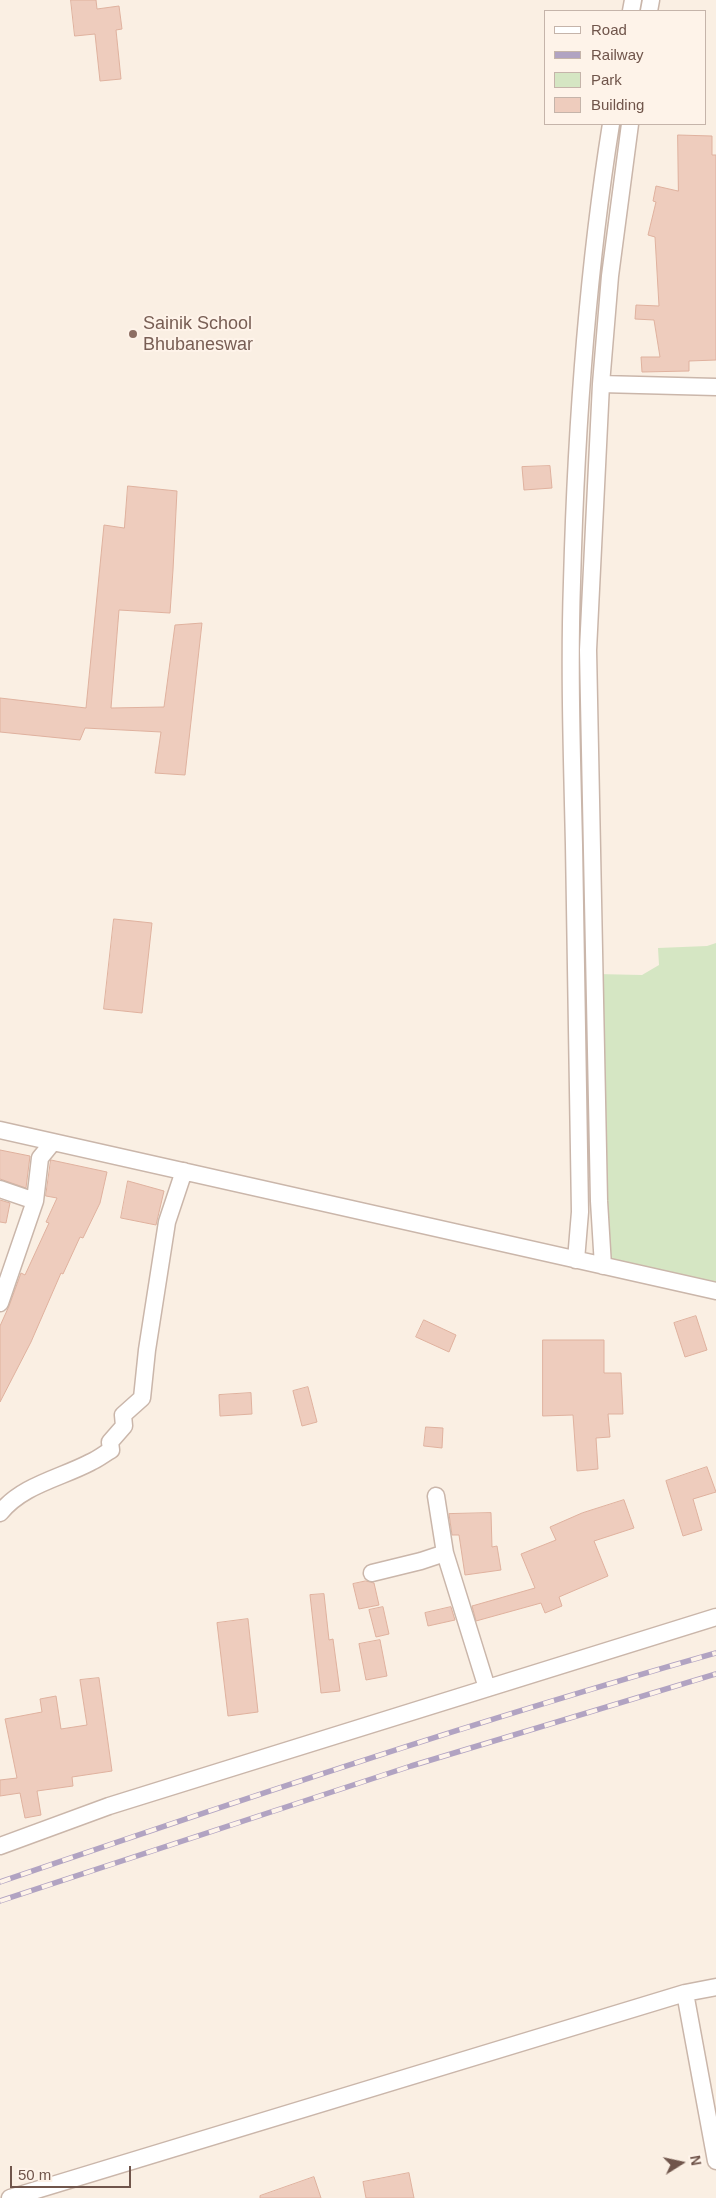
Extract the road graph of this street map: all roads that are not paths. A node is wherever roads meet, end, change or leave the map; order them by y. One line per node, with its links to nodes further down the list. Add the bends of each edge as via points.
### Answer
1 (611, 125): 10 (street, via 590,291 572,583 571,705 580,1212)
2 (630, 125): 3 (street, via 610,276)
3 (601, 384): 4 (street); 11 (street, via 588,650)
4 (716, 388)
5 (0, 1130): 6 (street)
6 (53, 1142): 7 (street); 9 (street, via 40,1158)
7 (184, 1172): 10 (street); 15 (street, via 166,1222 146,1350 142,1398 123,1415 124,1426 110,1442 111,1450 91,1463 46,1480)
8 (0, 1189): 9 (street)
9 (35, 1201): 13 (street)
10 (576, 1260): 11 (street)
11 (602, 1266): 12 (street)
12 (716, 1291)
13 (0, 1303)
14 (436, 1496): 16 (street)
15 (0, 1513)
16 (445, 1553): 17 (street); 19 (street)
17 (372, 1573)
18 (716, 1617): 19 (street)
19 (487, 1688): 20 (street, via 109,1806)
20 (0, 1846)
21 (716, 1987): 22 (street)
22 (686, 1993): 23 (street); 24 (street)
23 (716, 2161)
24 (10, 2198)

